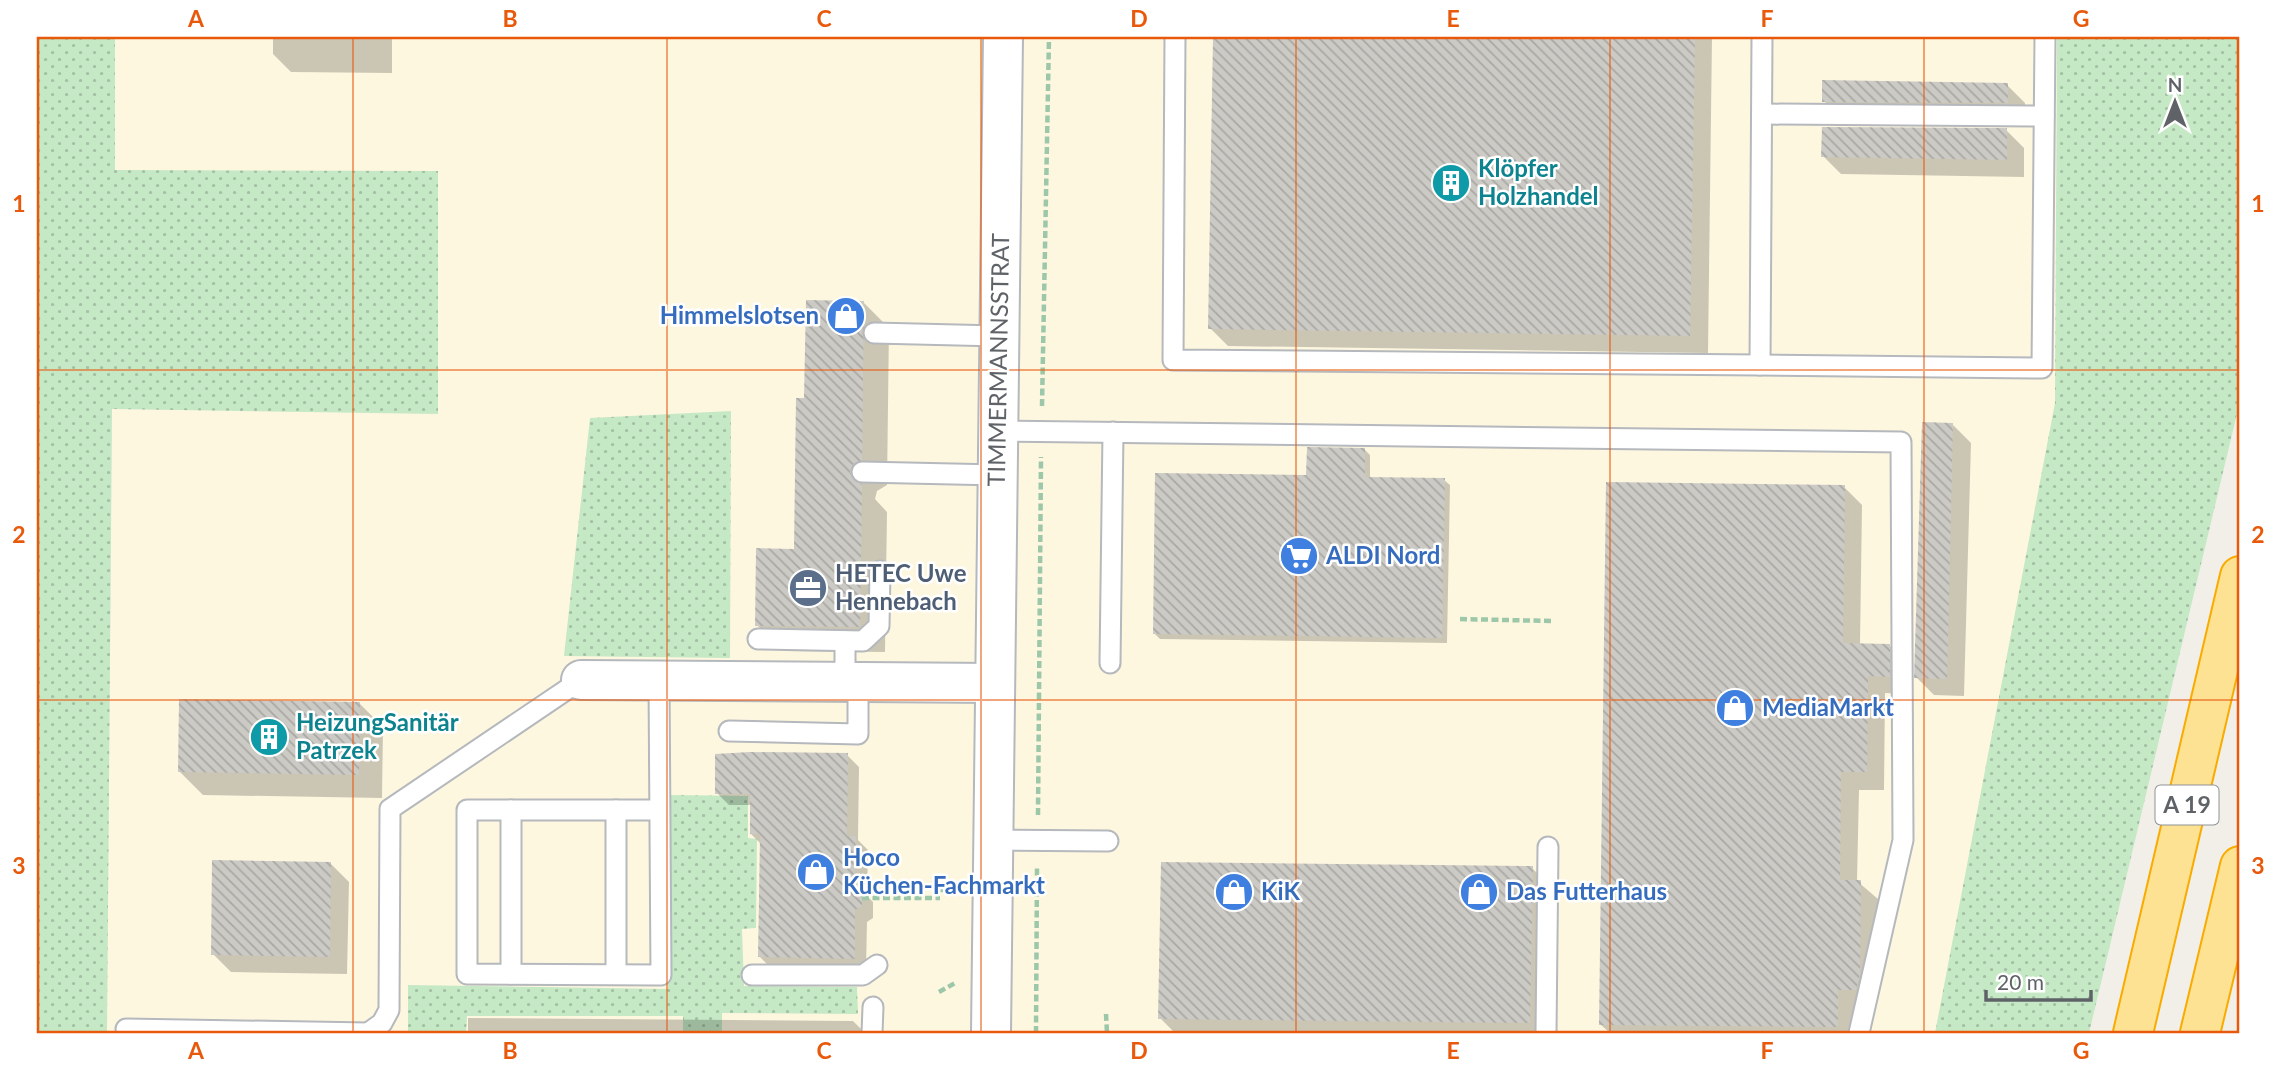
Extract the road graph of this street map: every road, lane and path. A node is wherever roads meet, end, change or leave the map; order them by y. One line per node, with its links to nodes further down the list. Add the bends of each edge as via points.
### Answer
1 (1003, 37): 9 (street, TIMMERMANNSSTRAT)
2 (1049, 37): 12 (path)
3 (1175, 37): 10 (lane, via 1173,360)
4 (1762, 37): 6 (lane)
5 (2045, 37): 7 (lane)
6 (1762, 114): 7 (lane); 10 (lane)
7 (2044, 116): 10 (lane, via 2042,368)
8 (874, 333): 9 (lane)
9 (999, 336): 11 (street, TIMMERMANNSSTRAT)
10 (1760, 365)
11 (999, 430): 12 (lane); 15 (street, TIMMERMANNSSTRAT)
12 (1042, 431): 13 (lane); 32 (path)
13 (1113, 432): 22 (lane); 52 (lane, via 1553,446 1901,442 1903,840)
14 (862, 472): 15 (lane)
15 (999, 475): 26 (street, TIMMERMANNSSTRAT)
16 (880, 571): 21 (lane, via 879,626 863,641)
17 (2240, 576): 53 (highway, A 19)
18 (1460, 620): 19 (path)
19 (1551, 621)
20 (758, 639): 21 (lane)
21 (845, 641): 25 (lane)
22 (1110, 663)
23 (581, 680): 24 (street); 46 (lane, via 390,809 389,1010 383,1023)
24 (659, 681): 25 (street); 30 (lane)
25 (851, 682): 26 (street); 27 (lane, via 858,734)
26 (995, 683): 31 (street, TIMMERMANNSSTRAT)
27 (729, 731)
28 (511, 810): 29 (lane); 39 (lane); 39 (lane, via 467,810 467,974)
29 (616, 810): 30 (lane); 40 (lane)
30 (659, 810): 40 (lane, via 661,975)
31 (993, 840): 32 (lane); 48 (street, TIMMERMANNSSTRAT)
32 (1037, 841): 33 (lane); 49 (path)
33 (1108, 841)
34 (1548, 847): 51 (lane)
35 (2240, 866): 54 (highway)
36 (862, 898): 37 (path)
37 (940, 898)
38 (877, 965): 41 (lane, via 863,975)
39 (511, 974): 40 (lane)
40 (616, 974)
41 (752, 975)
42 (873, 1007): 47 (lane)
43 (1106, 1014): 50 (path)
44 (126, 1029): 45 (lane)
45 (275, 1032): 46 (lane)
46 (368, 1033)
47 (872, 1033)
48 (991, 1033)
49 (1037, 1033)
50 (1107, 1033)
51 (1546, 1033)
52 (1859, 1033)
53 (2133, 1033)
54 (2200, 1033)

